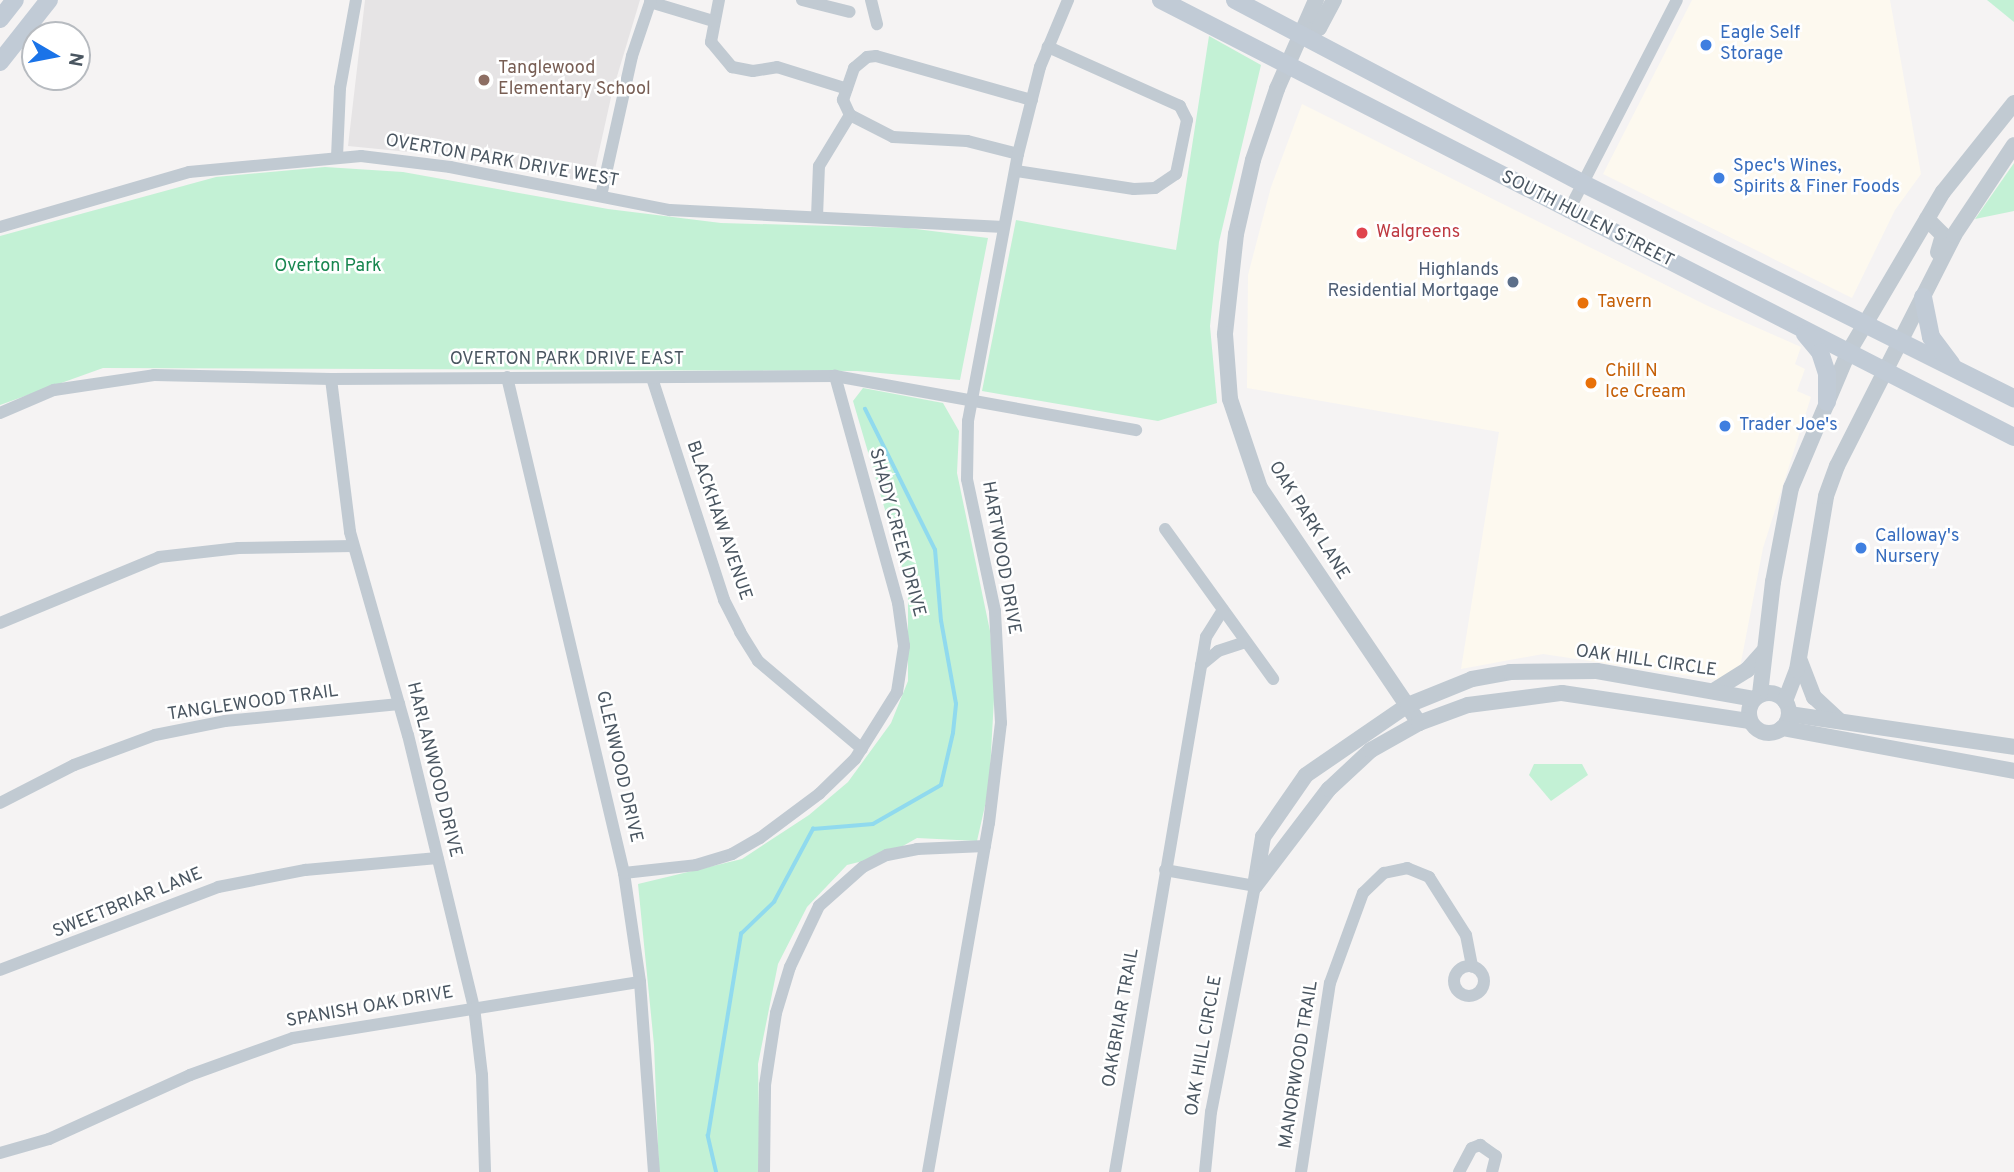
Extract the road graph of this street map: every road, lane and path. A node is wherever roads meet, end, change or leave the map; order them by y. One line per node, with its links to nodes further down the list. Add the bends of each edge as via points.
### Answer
1 (15, 0): 15 (main road)
2 (49, 0): 20 (main road)
3 (356, 0): 28 (street, via 340,88)
4 (719, 0): 16 (street)
5 (802, 0): 14 (street)
6 (871, 0): 17 (street)
7 (1068, 0): 19 (street, HARTWOOD DRIVE)
8 (1161, 0): 21 (main road, SOUTH HULEN STREET)
9 (1235, 0): 18 (main road, SOUTH HULEN STREET)
10 (1316, 0): 18 (street, OAK PARK LANE)
11 (1334, 0): 18 (street, OAK PARK LANE, via 1320,28)
12 (1677, 0): 30 (street)
13 (651, 1): 16 (street); 31 (street, via 632,56)
14 (850, 12)
15 (0, 19)
16 (713, 21): 22 (street, via 711,42 732,67 753,71 777,67)
17 (877, 24)
18 (1303, 34): 21 (street, OAK PARK LANE); 30 (main road, SOUTH HULEN STREET)
19 (1048, 47): 23 (street, HARTWOOD DRIVE); 29 (street, via 1180,106 1186,120 1176,174 1155,188 1134,188)
20 (0, 62)
21 (1287, 64): 32 (main road, SOUTH HULEN STREET); 68 (street, OAK PARK LANE, via 1253,160 1236,234 1226,334 1230,399 1260,488)
22 (847, 89): 23 (street, via 859,61 884,58); 25 (street, via 844,100)
23 (1032, 100): 27 (street, HARTWOOD DRIVE)
24 (2014, 103): 34 (street)
25 (855, 119): 27 (street, via 893,137 967,141); 33 (street, via 819,166)
26 (2014, 145): 37 (street, via 1964,217)
27 (1018, 154): 29 (street, HARTWOOD DRIVE)
28 (337, 157): 31 (street, OVERTON PARK DRIVE WEST, via 450,167); 35 (street, OVERTON PARK DRIVE WEST, via 189,172)
29 (1016, 171): 36 (street, HARTWOOD DRIVE)
30 (1582, 183): 32 (street); 38 (main road, SOUTH HULEN STREET)
31 (601, 196): 33 (street, OVERTON PARK DRIVE WEST, via 670,210)
32 (1568, 212): 39 (main road, SOUTH HULEN STREET)
33 (817, 217): 36 (street, OVERTON PARK DRIVE WEST)
34 (1927, 219): 37 (street, via 1943,234); 38 (street)
35 (0, 227)
36 (1004, 227): 49 (street, HARTWOOD DRIVE)
37 (1926, 289): 40 (street); 42 (main road, via 1931,337)
38 (1864, 324): 40 (main road, SOUTH HULEN STREET); 41 (street)
39 (1801, 329): 41 (main road, SOUTH HULEN STREET); 50 (main road, via 1820,352 1827,374)
40 (1898, 340): 42 (main road, SOUTH HULEN STREET); 43 (street)
41 (1848, 353): 43 (main road, SOUTH HULEN STREET); 50 (street)
42 (1953, 366): 48 (main road, SOUTH HULEN STREET)
43 (1883, 370): 52 (main road, SOUTH HULEN STREET); 62 (street, via 1826,496)
44 (835, 376): 46 (street, OVERTON PARK DRIVE EAST); 49 (street, OVERTON PARK DRIVE EAST); 74 (street, SHADY CREEK DRIVE, via 903,629 897,692)
45 (507, 377): 46 (street, OVERTON PARK DRIVE EAST); 47 (street, OVERTON PARK DRIVE EAST); 80 (street, GLENWOOD DRIVE)
46 (652, 378): 74 (street, BLACKHAW AVENUE, via 724,600 740,632 758,661)
47 (331, 379): 51 (street, OVERTON PARK DRIVE EAST, via 114,378 54,390); 57 (street, HARLANWOOD DRIVE)
48 (2014, 398)
49 (971, 400): 54 (street, OVERTON PARK DRIVE EAST); 77 (street, HARTWOOD DRIVE, via 965,445 967,479 995,611 1002,685 998,770)
50 (1827, 402): 61 (street, via 1791,488)
51 (0, 414)
52 (1981, 420): 53 (main road); 55 (main road, SOUTH HULEN STREET)
53 (2014, 429)
54 (1136, 430)
55 (2014, 437)
56 (1165, 530): 58 (street)
57 (353, 546): 59 (street, via 239,548 159,557); 67 (street, HARLANWOOD DRIVE)
58 (1223, 610): 60 (street); 63 (street, OAKBRIAR TRAIL, via 1206,637)
59 (0, 623)
60 (1246, 642): 63 (street, via 1218,651); 64 (street)
61 (1764, 651): 65 (street, via 1747,670); 66 (street)
62 (1799, 658): 69 (street); 71 (street, via 1814,696)
63 (1201, 665): 79 (street, OAKBRIAR TRAIL)
64 (1273, 679)
65 (1715, 690): 66 (street, OAK HILL CIRCLE); 68 (street, OAK HILL CIRCLE, via 1556,669 1472,679)
66 (1757, 696): 69 (street, OAK HILL CIRCLE, via 1774,693); 70 (street)
67 (399, 704): 76 (street, TANGLEWOOD TRAIL, via 225,721 155,735 74,765); 78 (street, HARLANWOOD DRIVE)
68 (1408, 705): 72 (street, OAK PARK LANE); 81 (street, OAK HILL CIRCLE, via 1306,775 1284,801 1264,837)
69 (1785, 714): 70 (street, OAK HILL CIRCLE, via 1766,733); 71 (street); 75 (street)
70 (1750, 721): 72 (street, OAK HILL CIRCLE, via 1562,693 1500,698)
71 (1840, 721): 73 (street)
72 (1419, 723): 81 (street, OAK HILL CIRCLE, via 1371,750 1329,789)
73 (2014, 747)
74 (862, 749): 80 (street, SHADY CREEK DRIVE, via 819,794 732,855 696,865)
75 (2014, 771)
76 (0, 803)
77 (985, 846): 89 (street, via 917,849 887,856 863,867 819,906 790,967 776,1013 765,1085); 90 (street, HARTWOOD DRIVE)
78 (437, 858): 83 (street, SWEETBRIAR LANE, via 305,870 218,887); 85 (street, HARLANWOOD DRIVE)
79 (1165, 870): 81 (street); 91 (street, OAKBRIAR TRAIL)
80 (624, 873): 84 (street, GLENWOOD DRIVE)
81 (1255, 886): 92 (street, OAK HILL CIRCLE, via 1211,1112)
82 (1472, 966): 93 (street, MANORWOOD TRAIL, via 1466,934 1429,877 1407,869 1384,873 1363,893 1330,983)
83 (0, 970)
84 (640, 982): 85 (street, SPANISH OAK DRIVE); 88 (street, GLENWOOD DRIVE)
85 (474, 1007): 86 (street, SPANISH OAK DRIVE, via 293,1038 190,1074 49,1139); 87 (street, HARLANWOOD DRIVE)
86 (0, 1153)
87 (485, 1172)
88 (654, 1172)
89 (764, 1172)
90 (928, 1172)
91 (1115, 1172)
92 (1205, 1172)
93 (1301, 1172)
94 (1459, 1172): 95 (street, via 1472,1148 1480,1145 1496,1156)
95 (1492, 1172)

